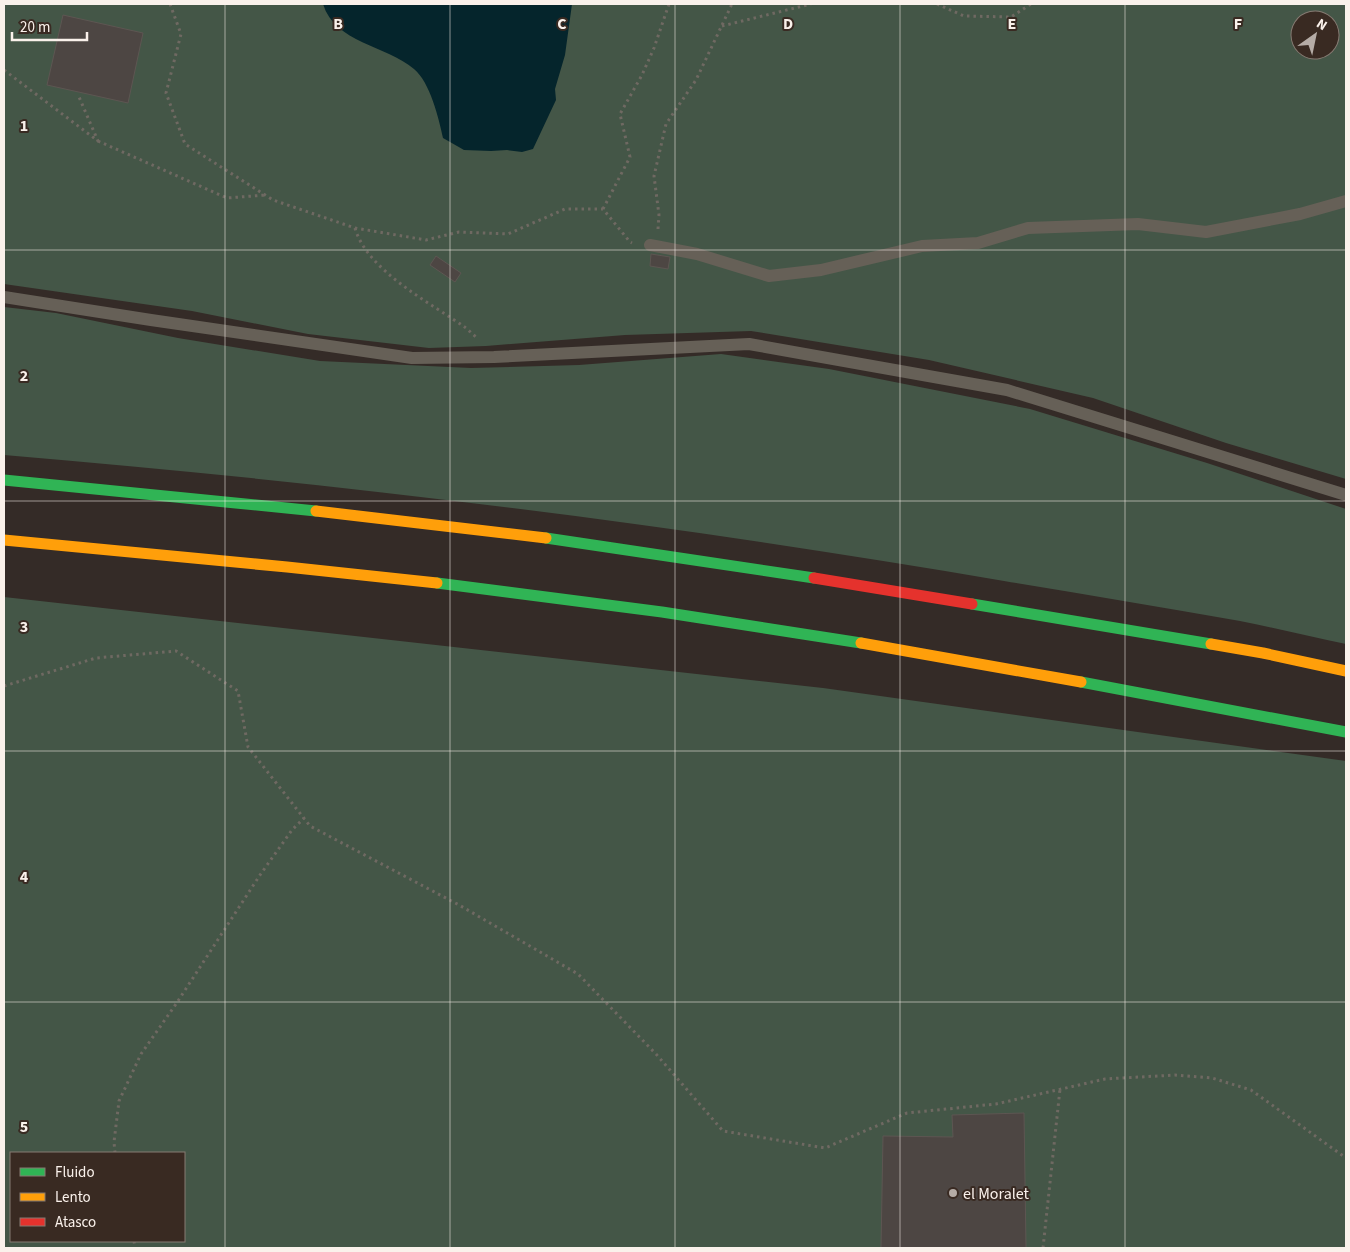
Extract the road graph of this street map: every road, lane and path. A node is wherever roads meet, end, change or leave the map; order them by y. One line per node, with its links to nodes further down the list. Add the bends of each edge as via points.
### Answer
1 (170, 4): 11 (path, via 181,34 166,93 185,144)
2 (669, 4): 13 (path, via 642,75 620,114 630,157)
3 (732, 4): 7 (path)
4 (811, 4): 7 (path)
5 (937, 4): 6 (path, via 964,16 1011,17)
6 (1031, 4)
7 (721, 26): 15 (path, via 696,80 666,124 654,176 659,226)
8 (4, 70): 10 (path)
9 (79, 97): 10 (path)
10 (98, 141): 11 (path, via 227,198)
11 (266, 195): 14 (path)
12 (1346, 201): 15 (lane, via 1300,214 1206,232 1138,224 1028,228 978,243 922,246 821,270 769,276 697,254)
13 (603, 209): 14 (path, via 565,209 508,234 459,232 426,240); 15 (path, via 630,242)
14 (355, 228): 17 (path, via 364,250 381,268 466,328)
15 (650, 245)
16 (4, 297): 17 (lane, via 412,358)
17 (494, 357): 19 (lane, via 749,344 1007,390)
18 (4, 480): 21 (highway, via 532,536 714,562 1253,652)
19 (1346, 494)
20 (4, 540): 23 (highway, via 464,587 754,626 1138,692)
21 (1346, 671)
22 (4, 686): 24 (path, via 96,658 176,651 238,691 248,747)
23 (1346, 732)
24 (304, 818): 25 (path, via 310,826 578,974 656,1054 723,1132 825,1148 907,1113 996,1104); 26 (path, via 260,875 141,1054 119,1101)
25 (1060, 1089): 27 (path, via 1105,1079 1175,1075 1212,1078 1251,1090); 28 (path)
26 (115, 1152)
27 (1346, 1158)
28 (1043, 1248)

